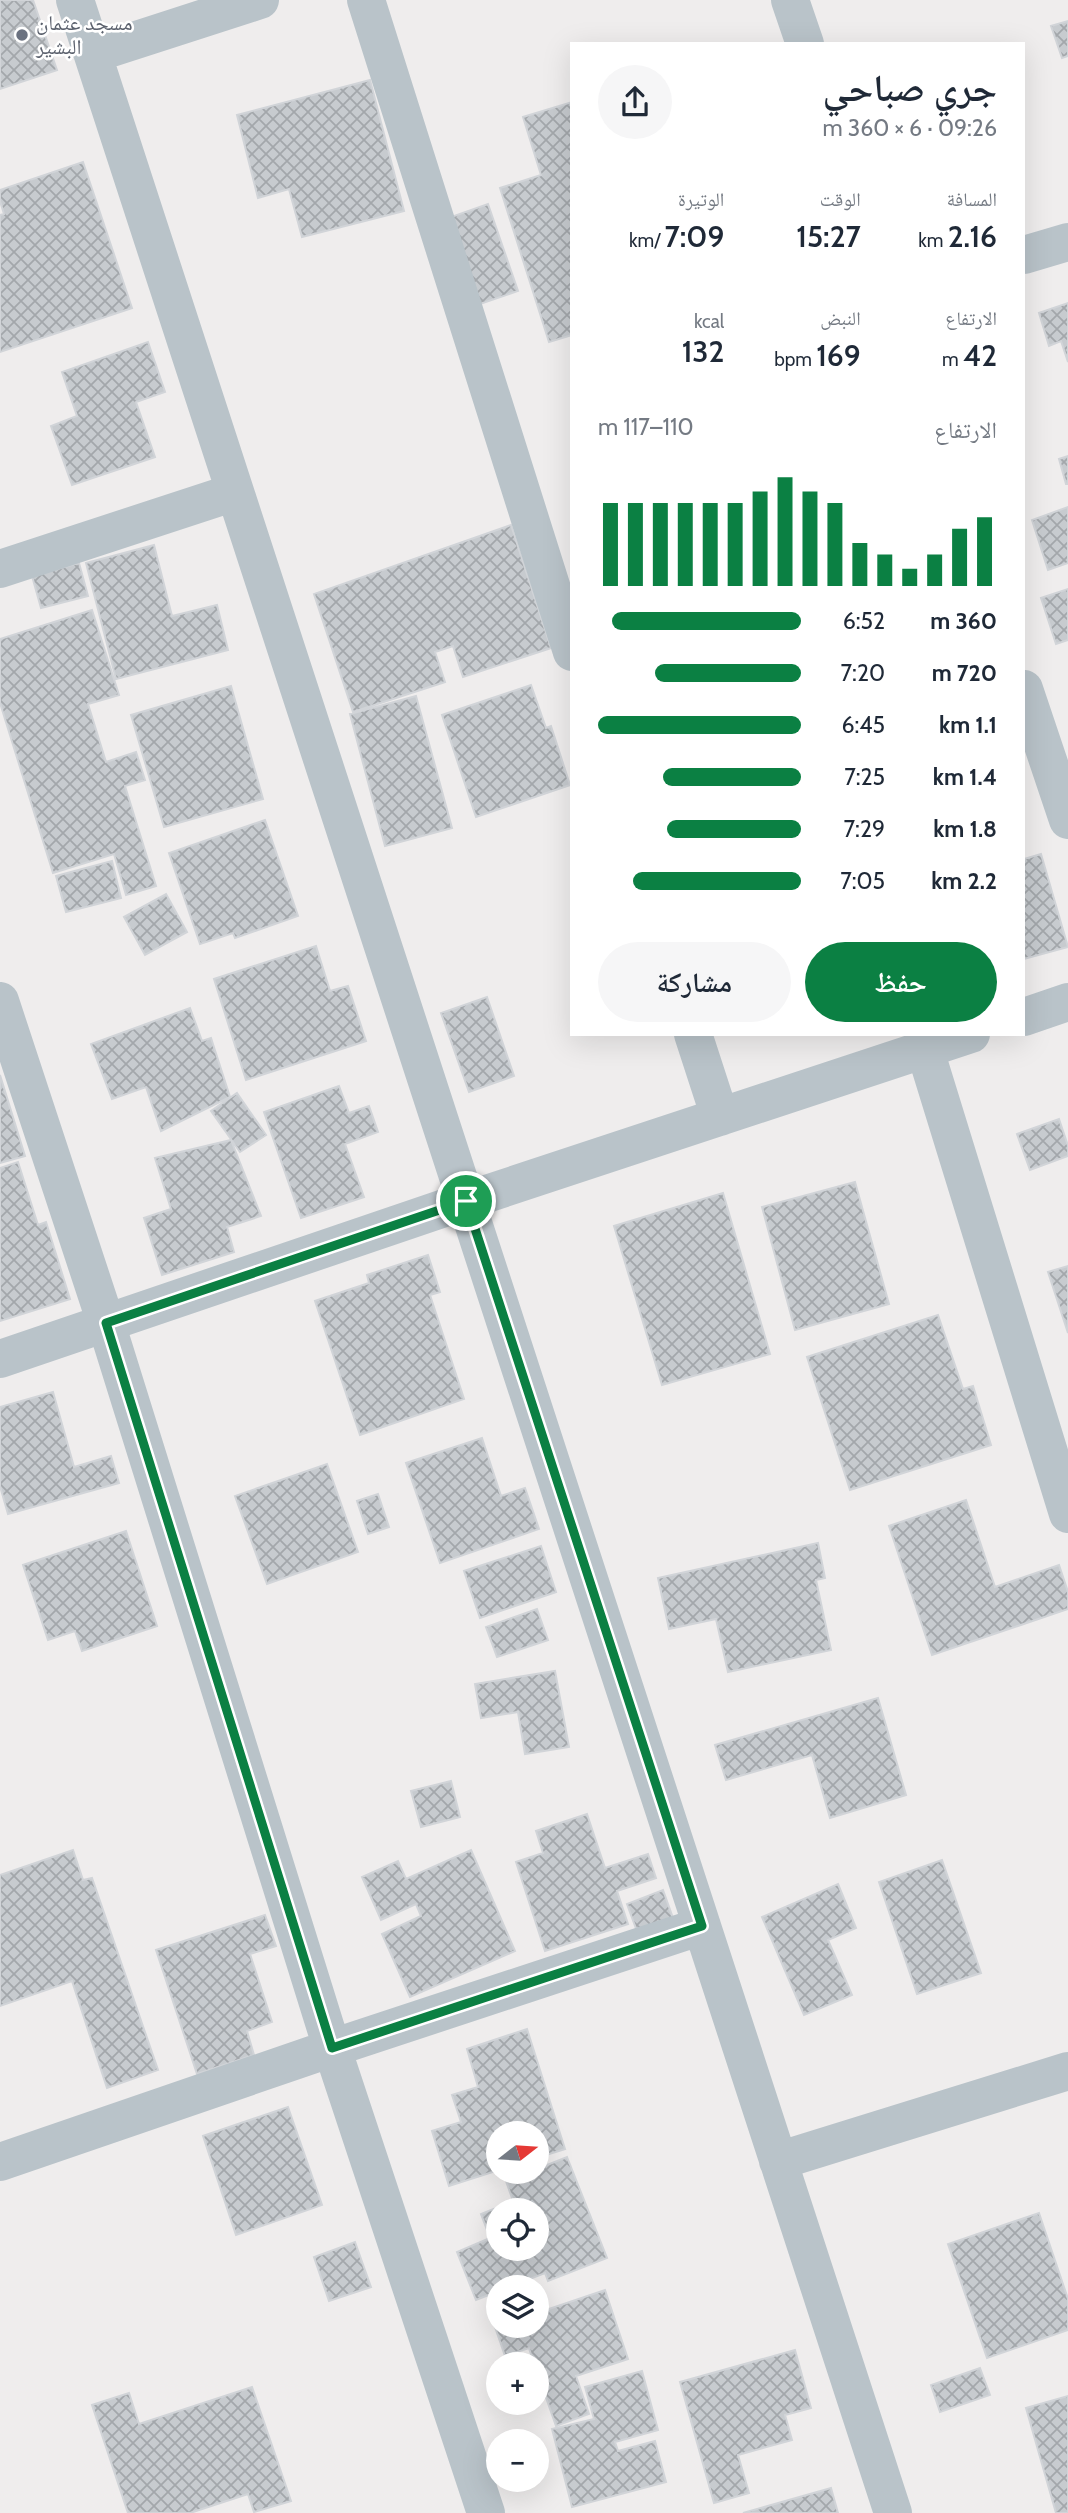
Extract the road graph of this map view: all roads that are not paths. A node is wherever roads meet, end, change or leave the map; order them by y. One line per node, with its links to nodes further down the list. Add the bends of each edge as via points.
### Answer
1 (75, 0): 6 (street)
2 (260, 0): 6 (street)
3 (366, 0): 11 (street)
4 (790, 0): 5 (street)
5 (804, 42)
6 (93, 54): 9 (street)
7 (1068, 242): 8 (street)
8 (1025, 255)
9 (236, 492): 10 (street); 21 (street)
10 (0, 569)
11 (570, 646)
12 (1025, 692): 13 (street)
13 (1068, 820)
14 (0, 1001): 22 (street)
15 (1068, 1002): 16 (street)
16 (1025, 1017)
17 (694, 1036): 20 (street)
18 (965, 1036): 19 (street)
19 (925, 1049): 20 (street); 24 (street)
20 (720, 1117): 21 (street)
21 (466, 1201): 22 (street); 25 (street)
22 (106, 1323): 23 (street); 26 (street)
23 (0, 1359)
24 (1068, 1514)
25 (702, 1926): 26 (street); 28 (street)
26 (332, 2048): 29 (street); 30 (street)
27 (1068, 2071): 28 (street)
28 (778, 2161): 31 (street)
29 (0, 2162)
30 (486, 2513)
31 (893, 2513)

